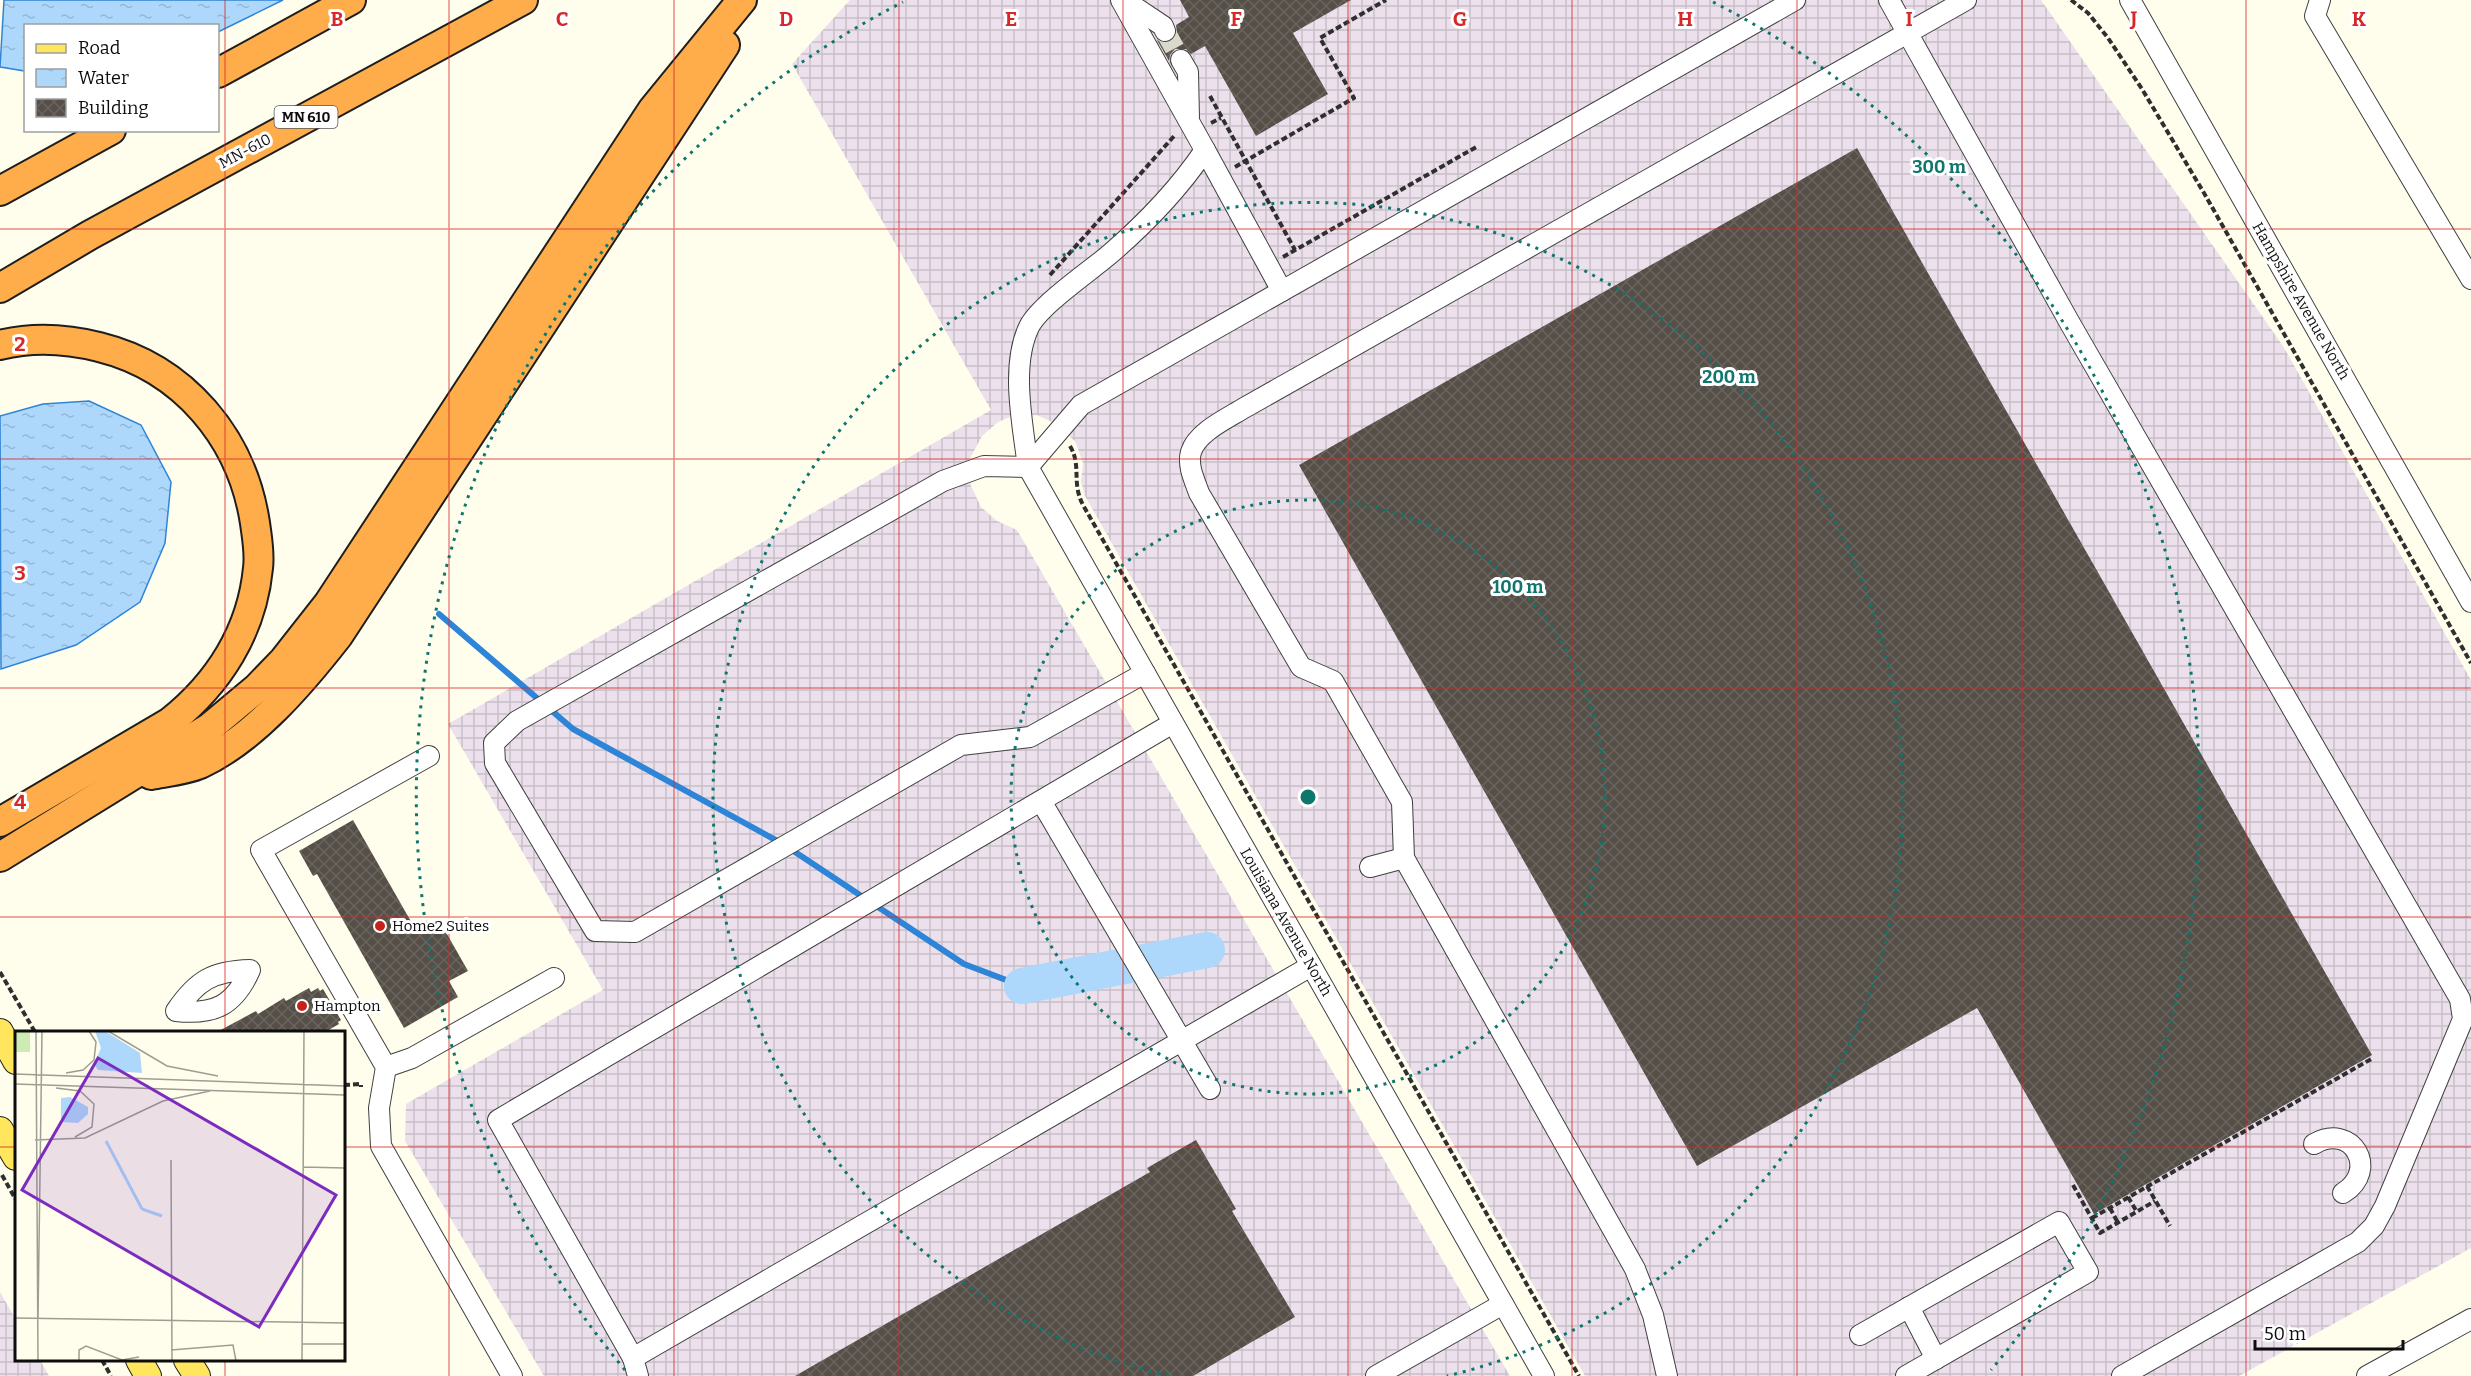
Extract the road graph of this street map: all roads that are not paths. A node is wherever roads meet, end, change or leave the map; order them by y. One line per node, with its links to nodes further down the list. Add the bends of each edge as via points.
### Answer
1 (351, 0): 14 (highway)
2 (523, 0): 20 (highway, MN-610 / MN 610, via 90,235)
3 (742, 0): 28 (highway, via 652,109 310,629 235,708)
4 (761, 0): 28 (highway, via 691,94 338,636 315,665 274,708 210,758 198,765)
5 (1122, 0): 11 (street); 15 (street)
6 (1795, 0): 21 (street)
7 (1889, 0): 12 (street)
8 (1966, 0): 12 (street)
9 (2130, 0): 24 (street, Hampshire Avenue North)
10 (2320, 0): 19 (street, via 2315,16)
11 (1165, 31)
12 (1908, 34): 32 (street, via 1244,408 1200,438 1191,452 1191,469 1199,493 1300,667 1333,681 1402,802); 61 (street, via 2071,325 2460,999 2463,1019 2374,1226 2358,1242)
13 (1181, 60): 15 (street, via 1188,72)
14 (219, 72)
15 (1191, 125): 17 (street)
16 (107, 132): 18 (highway)
17 (1205, 150): 21 (street); 23 (street, via 1153,215 1029,326 1021,355 1020,402)
18 (0, 191)
19 (2471, 279)
20 (0, 288)
21 (1282, 291): 23 (street, via 1081,405)
22 (0, 345): 30 (highway, via 64,340 98,346 130,356 188,393 223,434 236,460 252,505 259,567 240,636 226,663 193,704 170,722)
23 (1028, 467): 25 (street, Louisiana Avenue North); 25 (street, via 984,466 942,481 517,721 494,743 495,763 595,931 635,932 961,745 1030,737)
24 (2471, 602)
25 (1145, 673): 26 (street, Louisiana Avenue North)
26 (1173, 723): 29 (street); 34 (street, Louisiana Avenue North)
27 (429, 756): 40 (street, via 261,850)
28 (125, 781): 31 (highway)
29 (1041, 801): 38 (street); 53 (street, via 498,1120)
30 (0, 822)
31 (0, 856)
32 (1404, 858): 33 (street); 59 (street, via 1635,1269 1653,1315)
33 (1370, 867)
34 (1311, 966): 38 (street); 46 (street, Louisiana Avenue North)
35 (554, 978): 40 (street, via 412,1058)
36 (176, 1011): 36 (street, via 191,989 223,971 250,970 236,996 209,1012)
37 (0, 1032): 39 (main road)
38 (1182, 1042): 41 (street); 53 (street)
39 (15, 1059)
40 (386, 1067): 56 (street, via 379,1108 381,1146)
41 (1210, 1089)
42 (0, 1130): 44 (main road)
43 (2314, 1144): 45 (street, via 2333,1138 2358,1152 2361,1171 2351,1188)
44 (15, 1155)
45 (2343, 1193)
46 (1503, 1304): 57 (street); 58 (street, Louisiana Avenue North)
47 (1909, 1307): 49 (street); 50 (street); 50 (street, via 2059,1222 2088,1272)
48 (2471, 1319): 62 (street)
49 (1860, 1335)
50 (1936, 1359): 60 (street)
51 (140, 1361): 54 (main road)
52 (188, 1361): 55 (main road)
53 (635, 1367)
54 (148, 1376)
55 (196, 1376)
56 (512, 1376)
57 (1376, 1376)
58 (1544, 1376)
59 (1667, 1376)
60 (1906, 1376)
61 (2122, 1376)
62 (2367, 1376)

